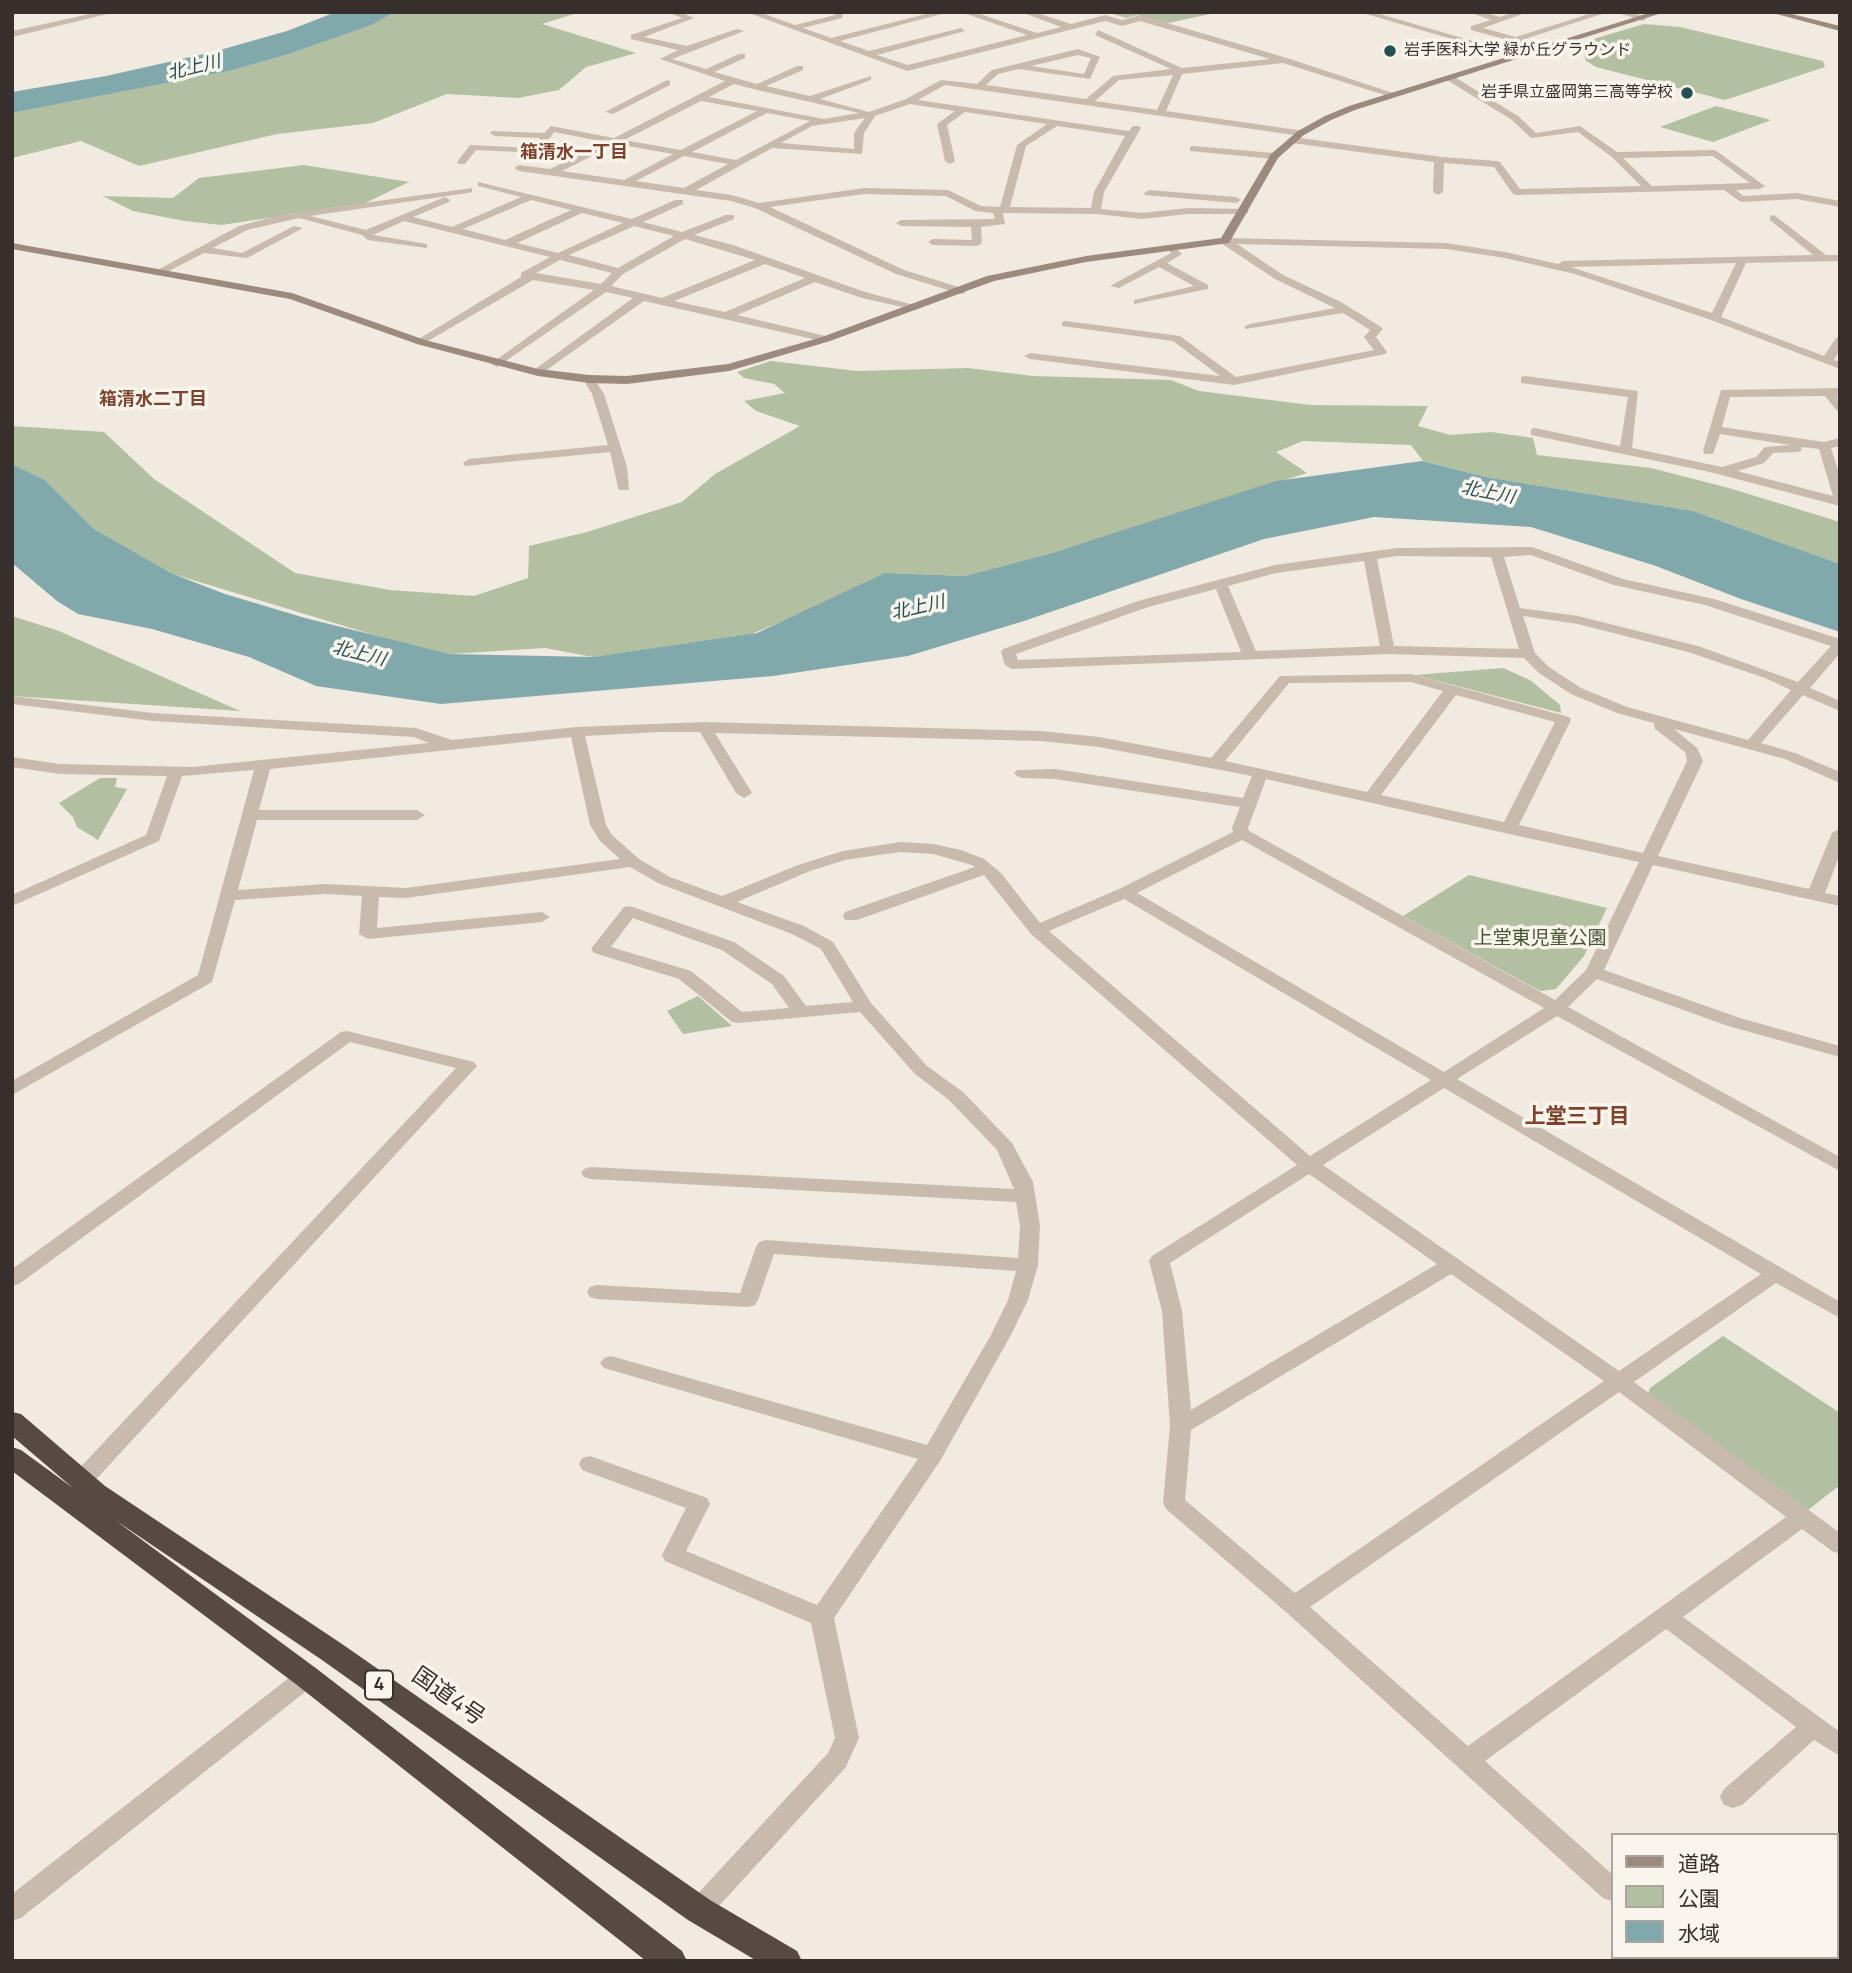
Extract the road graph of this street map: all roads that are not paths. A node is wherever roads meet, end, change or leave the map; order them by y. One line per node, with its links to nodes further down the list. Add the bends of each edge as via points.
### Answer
1 (112, 12): 26 (street)
2 (671, 12): 34 (street, via 690,18 634,37)
3 (750, 12): 21 (street)
4 (839, 12): 21 (street, via 839,16)
5 (945, 12): 16 (street)
6 (965, 12): 27 (street)
7 (1025, 12): 20 (street)
8 (1088, 12): 17 (street)
9 (1363, 12): 37 (street)
10 (1473, 12): 19 (street)
11 (1524, 12): 19 (street)
12 (1604, 12): 29 (street)
13 (1620, 12): 18 (street)
14 (1661, 12): 18 (street)
15 (1773, 12): 22 (street)
16 (920, 18): 24 (street); 31 (street)
17 (1105, 18): 20 (street); 38 (street, via 1122,23 1140,18)
18 (1643, 18): 33 (street)
19 (1500, 20): 29 (street, via 1474,28)
20 (1070, 26): 27 (street)
21 (793, 28): 31 (street)
22 (1840, 29)
23 (740, 31): 34 (street)
24 (961, 32): 28 (street); 35 (street)
25 (1098, 33): 41 (street)
26 (12, 34)
27 (1035, 35): 32 (street)
28 (974, 36)
29 (1516, 39): 33 (street)
30 (986, 40): 32 (street)
31 (830, 41): 35 (street)
32 (1000, 44): 35 (street, via 907,68)
33 (1548, 48): 37 (street)
34 (687, 49): 42 (street, via 664,59)
35 (869, 54)
36 (743, 56): 42 (street)
37 (1520, 56): 44 (street)
38 (1284, 60): 41 (street); 50 (street)
39 (1020, 67): 39 (street, via 1078,52 1096,57 1087,77); 48 (street, via 995,72)
40 (800, 68): 47 (street)
41 (1179, 70): 54 (street, via 1116,78); 59 (street)
42 (707, 72): 45 (street)
43 (868, 78): 51 (street)
44 (1450, 78): 50 (street); 71 (street, via 1515,118 1534,136 1580,129)
45 (733, 81): 47 (street); 52 (street)
46 (667, 83): 49 (street)
47 (757, 87): 51 (street)
48 (979, 87): 53 (street, via 944,82); 54 (street)
49 (647, 93): 52 (street); 57 (street)
50 (1394, 95): 65 (street, via 1352,108)
51 (811, 99): 58 (street)
52 (697, 100): 56 (street); 66 (street)
53 (909, 101): 55 (street); 58 (street)
54 (1087, 103): 59 (street)
55 (963, 109): 61 (street); 74 (street, via 943,124)
56 (766, 110): 60 (street); 70 (street)
57 (610, 112)
58 (872, 114): 60 (street); 67 (street, via 859,133 859,152)
59 (1157, 114): 63 (street); 65 (street)
60 (827, 121): 67 (street, via 809,124)
61 (1055, 123): 63 (street); 95 (street, via 1022,145)
62 (495, 133): 64 (street)
63 (1131, 134): 96 (street, via 1099,192)
64 (547, 136): 66 (street, via 551,129); 69 (street)
65 (1296, 136): 72 (street); 73 (street)
66 (616, 141): 70 (street); 78 (street)
67 (770, 145): 76 (street)
68 (1193, 149): 72 (street)
69 (537, 151): 75 (street, via 473,147); 77 (street)
70 (683, 153): 76 (street); 81 (street)
71 (1615, 155): 83 (street, via 1715,153 1760,186); 84 (street)
72 (1274, 156): 93 (street)
73 (1439, 160): 84 (street, via 1497,164 1517,192); 87 (street)
74 (950, 161)
75 (462, 162)
76 (737, 163): 86 (street)
77 (519, 168): 78 (street); 79 (street)
78 (553, 172): 81 (street)
79 (507, 173)
80 (494, 179): 82 (street)
81 (627, 182): 86 (street)
82 (482, 184): 85 (street); 89 (street)
83 (1727, 187): 84 (street); 91 (street, via 1741,199 1797,196)
84 (1650, 189)
85 (468, 190): 97 (street); 99 (street)
86 (688, 190): 92 (street)
87 (1438, 192)
88 (1149, 193): 93 (street)
89 (531, 196): 94 (street); 106 (street)
90 (678, 202): 101 (street)
91 (1840, 204)
92 (759, 206): 95 (street, via 837,194 888,192 948,193 979,209); 130 (street, via 901,272)
93 (1245, 206): 96 (street, via 1142,216); 110 (street)
94 (581, 209): 101 (street); 112 (street)
95 (1001, 209): 96 (street); 103 (street, via 1001,222)
96 (1096, 211)
97 (294, 215): 104 (street); 107 (street)
98 (730, 217): 108 (street)
99 (403, 218): 106 (street); 107 (street)
100 (1774, 218): 118 (street)
101 (634, 222): 108 (street); 117 (street)
102 (901, 223): 103 (street)
103 (976, 224): 111 (street, via 977,243)
104 (243, 228): 109 (street); 115 (street)
105 (298, 228): 109 (street)
106 (453, 230): 112 (street)
107 (367, 233): 114 (street, via 368,237)
108 (684, 235): 120 (street); 124 (street)
109 (283, 236): 115 (street, via 243,256)
110 (1225, 241): 116 (street); 123 (street, via 1446,246); 135 (street, via 1279,277)
111 (933, 242)
112 (507, 243): 117 (street)
113 (12, 246): 125 (street)
114 (422, 246)
115 (200, 249): 125 (street)
116 (1173, 249): 122 (street, via 1177,254); 130 (street, via 1038,267)
117 (559, 256): 124 (street); 126 (street, via 525,275)
118 (1823, 258): 119 (street); 121 (street)
119 (1840, 258)
120 (765, 260): 127 (street); 132 (street)
121 (1743, 260): 123 (street); 137 (street)
122 (1159, 263): 128 (street); 133 (street, via 1204,287)
123 (1544, 265): 137 (street)
124 (619, 272): 129 (street)
125 (157, 273): 142 (street, via 292,296)
126 (531, 276): 129 (street); 142 (street)
127 (816, 278): 134 (street, via 862,295); 136 (street)
128 (1115, 286)
129 (604, 288): 131 (street); 145 (street)
130 (961, 291): 134 (street)
131 (642, 297): 132 (street); 147 (street)
132 (662, 302): 136 (street)
133 (1138, 302)
134 (916, 307): 140 (street)
135 (1345, 309): 139 (street); 150 (street, via 1377,329 1370,337 1381,352)
136 (726, 316): 140 (street)
137 (1714, 318): 144 (street)
138 (1066, 324): 150 (street, via 1176,338)
139 (1250, 327)
140 (826, 340): 148 (street, via 729,367 627,380)
141 (1840, 340): 144 (street)
142 (421, 342): 145 (street)
143 (1030, 356): 150 (street)
144 (1827, 361): 146 (street)
145 (498, 364): 147 (street)
146 (1840, 366)
147 (538, 372): 148 (street)
148 (589, 379): 158 (street)
149 (1525, 380): 160 (street, via 1634,394)
150 (1234, 381)
151 (1834, 392): 152 (street); 153 (street, via 1725,393)
152 (1840, 407)
153 (1715, 429): 156 (street); 159 (street)
154 (1535, 432): 160 (street)
155 (1840, 442): 157 (street)
156 (1808, 443): 157 (street); 162 (street, via 1769,450 1760,460)
157 (1824, 446): 164 (street)
158 (614, 448): 161 (street); 163 (street)
159 (1709, 451)
160 (1625, 452): 162 (street)
161 (469, 463)
162 (1723, 471): 164 (street)
163 (624, 487)
164 (1840, 500)
165 (1496, 553): 166 (street); 168 (street); 169 (street, via 1532,551 1619,582 1709,602)
166 (1370, 556): 167 (street); 170 (street)
167 (1220, 582): 172 (street); 172 (street, via 1008,652 1012,665)
168 (1514, 611): 171 (street); 174 (street, via 1654,637)
169 (1840, 644): 174 (street)
170 (1388, 650): 171 (street); 172 (street)
171 (1528, 654): 177 (street, via 1576,691)
172 (1250, 655)
173 (1452, 690): 183 (street, via 1411,678 1285,679); 190 (street); 194 (street, via 1564,720)
174 (1801, 690): 176 (street); 180 (street)
175 (12, 700): 181 (street, via 153,717 416,733)
176 (1840, 707)
177 (1622, 710): 180 (street); 197 (street, via 1670,730 1692,751 1695,761)
178 (704, 727): 179 (street); 183 (street, via 1041,736); 189 (street)
179 (577, 732): 181 (street); 198 (street, via 598,825)
180 (1752, 744): 188 (street)
181 (453, 746): 184 (street)
182 (12, 762): 185 (street, via 61,769)
183 (1214, 764): 187 (street)
184 (263, 766): 185 (street); 192 (street)
185 (176, 772): 204 (street, via 153,838)
186 (1022, 773): 191 (street)
187 (1260, 774): 190 (street); 191 (street)
188 (1840, 778)
189 (744, 793)
190 (1371, 798): 194 (street)
191 (1249, 804): 196 (street)
192 (249, 815): 193 (street); 202 (street)
193 (417, 815)
194 (1509, 829): 197 (street)
195 (1840, 833): 203 (street)
196 (1242, 834): 201 (street); 212 (street)
197 (1648, 861): 203 (street); 210 (street)
198 (633, 862): 200 (street, via 406,893); 205 (street, via 664,880)
199 (986, 869): 205 (street, via 955,852 901,847 843,856); 207 (street); 209 (street)
200 (371, 892): 202 (street, via 325,889); 208 (street, via 368,934)
201 (1125, 893): 209 (street); 215 (street)
202 (227, 896): 216 (street, via 206,978)
203 (1815, 896): 206 (street)
204 (12, 901)
205 (724, 901): 211 (street, via 827,946)
206 (1840, 901)
207 (851, 916)
208 (542, 917)
209 (1037, 930): 218 (street)
210 (1594, 972): 212 (street); 214 (street, via 1734,1022)
211 (864, 1006): 213 (street); 220 (street, via 921,1070 956,1096 1005,1147)
212 (1555, 1009): 215 (street); 217 (street)
213 (801, 1012): 213 (street, via 738,1018 685,975 600,948 630,911 729,946 778,980)
214 (1840, 1052)
215 (1445, 1080): 218 (street); 223 (street)
216 (12, 1088)
217 (1840, 1165)
218 (1309, 1166): 222 (street); 230 (street, via 1158,1261 1172,1311)
219 (591, 1173): 220 (street)
220 (1025, 1196): 221 (street, via 1030,1226)
221 (1028, 1265): 225 (street, via 766,1247 748,1300); 231 (street, via 1001,1335)
222 (1451, 1265): 228 (street); 230 (street)
223 (1776, 1273): 226 (street); 228 (street)
224 (12, 1279): 234 (street, via 347,1036 468,1066)
225 (597, 1292)
226 (1840, 1311)
227 (611, 1363): 231 (street)
228 (1620, 1382): 235 (street); 237 (street)
229 (12, 1421): 234 (highway, 国道4号 / 4)
230 (1181, 1426): 237 (street, via 1174,1503)
231 (932, 1455): 239 (street)
232 (12, 1457): 240 (highway, 4)
233 (590, 1464): 239 (street, via 699,1504 673,1555)
234 (81, 1481): 247 (highway, 国道4号 / 4)
235 (1801, 1518): 236 (street); 238 (street)
236 (1840, 1545)
237 (1294, 1606): 243 (street)
238 (1665, 1616): 241 (street); 243 (street)
239 (822, 1617): 247 (street, via 848,1738 838,1760)
240 (307, 1677): 246 (street); 248 (highway, 4)
241 (1813, 1726): 242 (street); 244 (street)
242 (1840, 1746)
243 (1467, 1761): 245 (street)
244 (1734, 1797)
245 (1610, 1888)
246 (12, 1910)
247 (699, 1910): 249 (highway, 国道4号 / 4)
248 (671, 1961)
249 (786, 1961)

